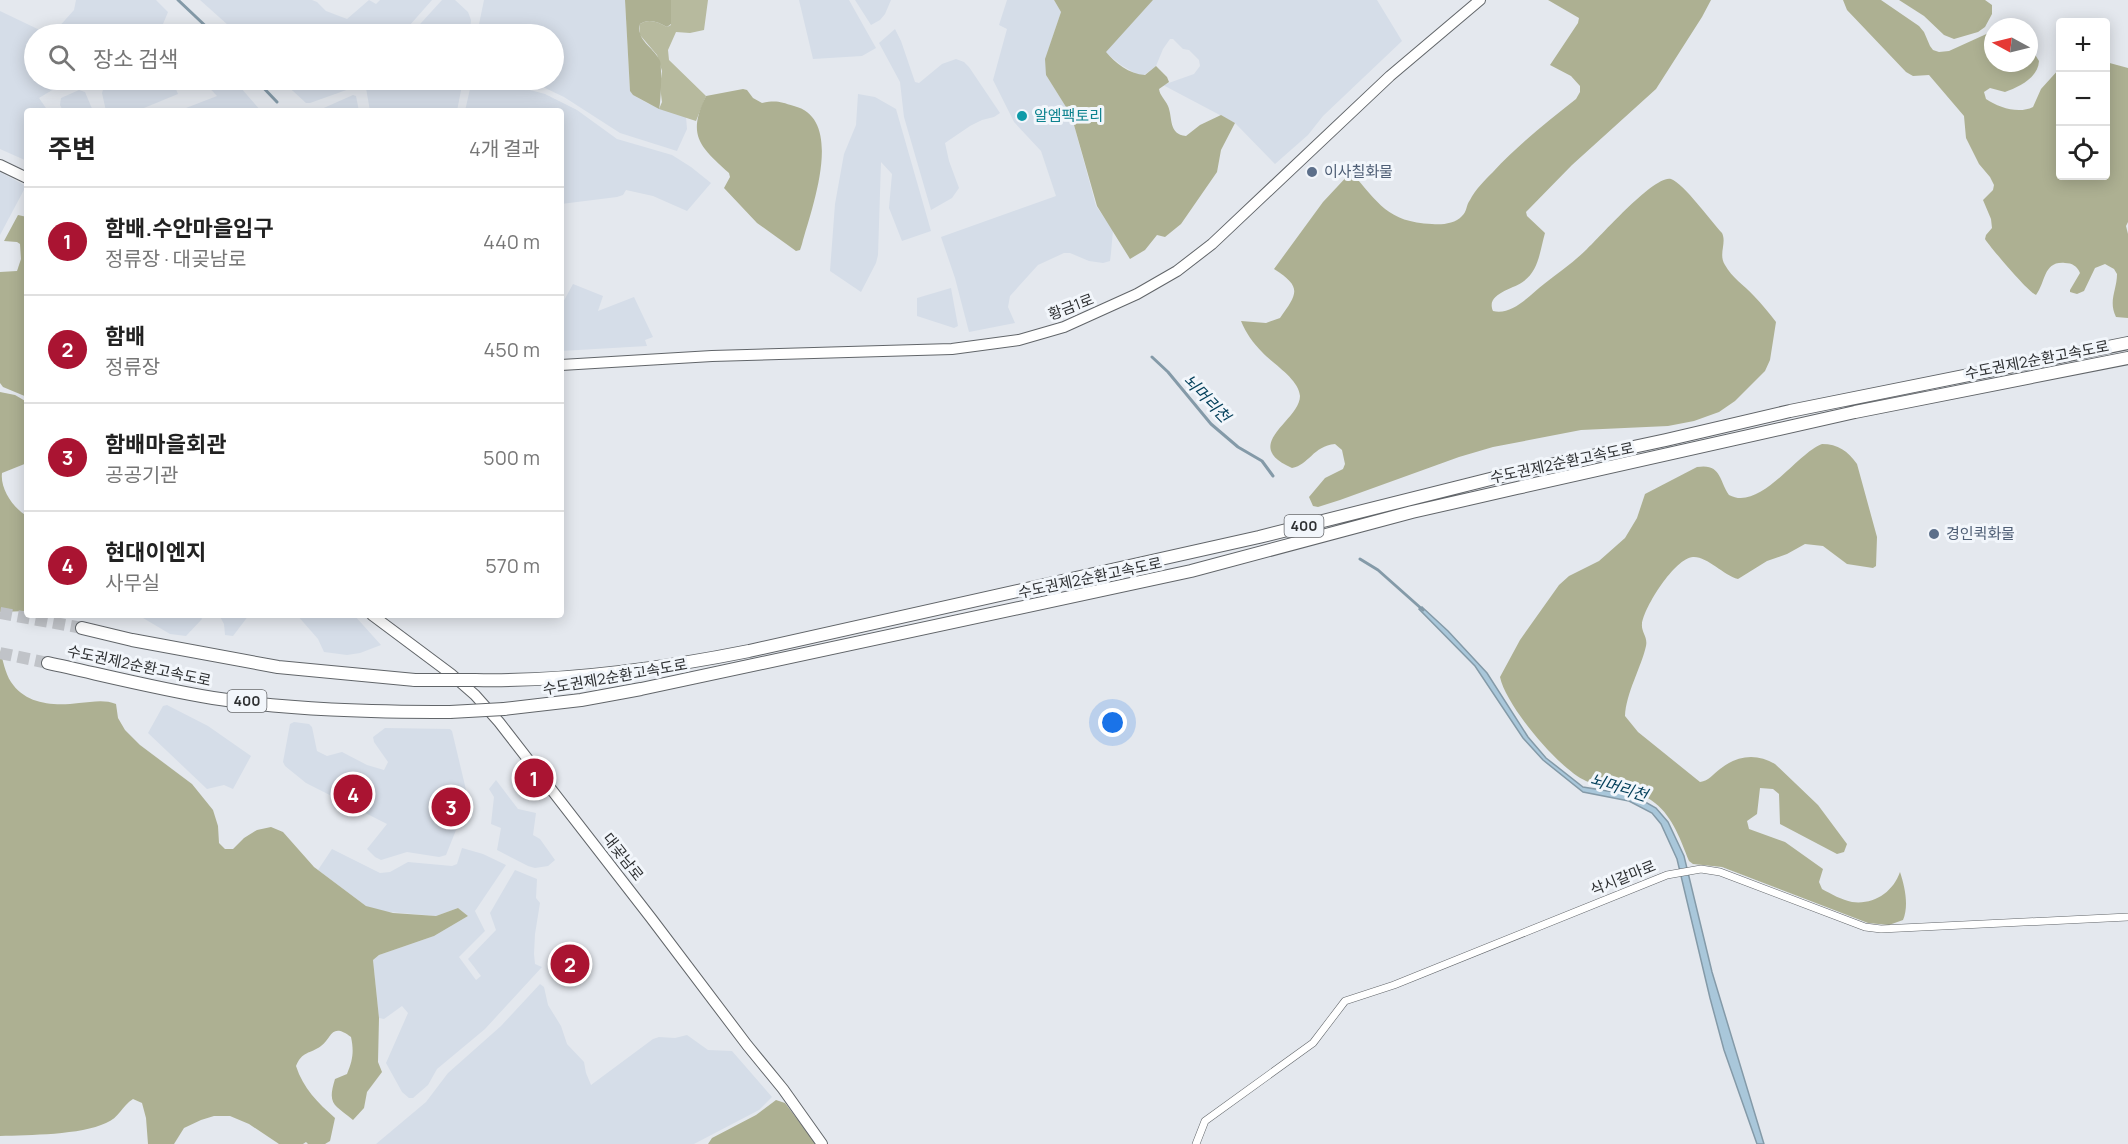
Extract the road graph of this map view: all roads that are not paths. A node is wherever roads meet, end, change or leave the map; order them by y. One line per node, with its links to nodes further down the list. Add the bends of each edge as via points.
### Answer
1 (1480, 0): 6 (street, 황금1로, via 1390,76 1212,244 1137,294 1064,327 1019,340 952,349 712,356)
2 (0, 165): 3 (street)
3 (24, 177)
4 (2128, 343): 8 (highway, 수도권제2순환고속도로 / 400, bridge, via 1790,411 1526,470 1248,540 685,664 566,678 415,680 278,666)
5 (2128, 358): 9 (highway, 수도권제2순환고속도로 / 400, bridge, via 1855,412 1493,493 1065,600 581,700 450,712 341,709 215,698)
6 (564, 366)
7 (376, 618): 11 (street, 대곶남로, via 451,674 500,723)
8 (82, 628)
9 (48, 663)
10 (2128, 917): 12 (street, 삭시갈마로, via 1881,929 1865,927 1730,875 1701,869 1671,874 1345,1001 1312,1044 1205,1121)
11 (822, 1144)
12 (1196, 1144)

